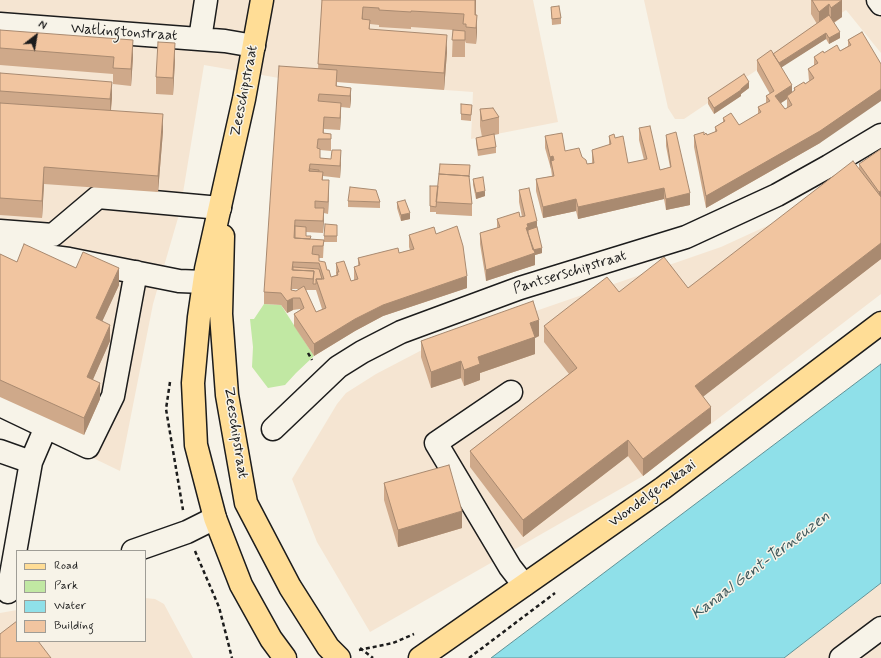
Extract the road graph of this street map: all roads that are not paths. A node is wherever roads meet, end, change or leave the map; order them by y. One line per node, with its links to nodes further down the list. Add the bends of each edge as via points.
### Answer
1 (206, 0): 6 (street, Watlingtonstraat)
2 (262, 0): 7 (main road, Zeeschipstraat)
3 (878, 0): 4 (street)
4 (881, 4)
5 (0, 24): 6 (street, Watlingtonstraat)
6 (200, 39): 7 (street, Watlingtonstraat)
7 (254, 46): 9 (main road, Zeeschipstraat)
8 (881, 135): 19 (street, Pantserschipstraat, via 777,195 686,237 520,288 400,332 338,367)
9 (225, 182): 10 (main road, Zeeschipstraat); 29 (main road, Zeeschipstraat, via 221,314 227,395 246,503 290,587 328,647)
10 (220, 208): 11 (street, via 98,197 52,235); 14 (main road, Zeeschipstraat)
11 (0, 231)
12 (0, 250): 13 (street, via 69,259)
13 (136, 272): 14 (street, via 180,281); 18 (street, via 113,396 88,447)
14 (204, 282): 22 (main road, Zeeschipstraat, via 193,383 196,445)
15 (881, 323): 24 (main road, Wondelgemkaai, via 663,488)
16 (511, 392): 24 (street, via 436,443 510,567)
17 (0, 405): 18 (street)
18 (46, 427): 21 (street)
19 (272, 429)
20 (0, 451): 21 (street)
21 (31, 462): 25 (street)
22 (215, 518): 23 (street, via 187,532); 27 (main road, Zeeschipstraat, via 241,585)
23 (136, 550)
24 (524, 585): 30 (main road, Wondelgemkaai)
25 (8, 591)
26 (881, 628): 31 (street)
27 (271, 649): 28 (main road, Zeeschipstraat)
28 (285, 658)
29 (339, 658)
30 (420, 658)
31 (841, 658)

